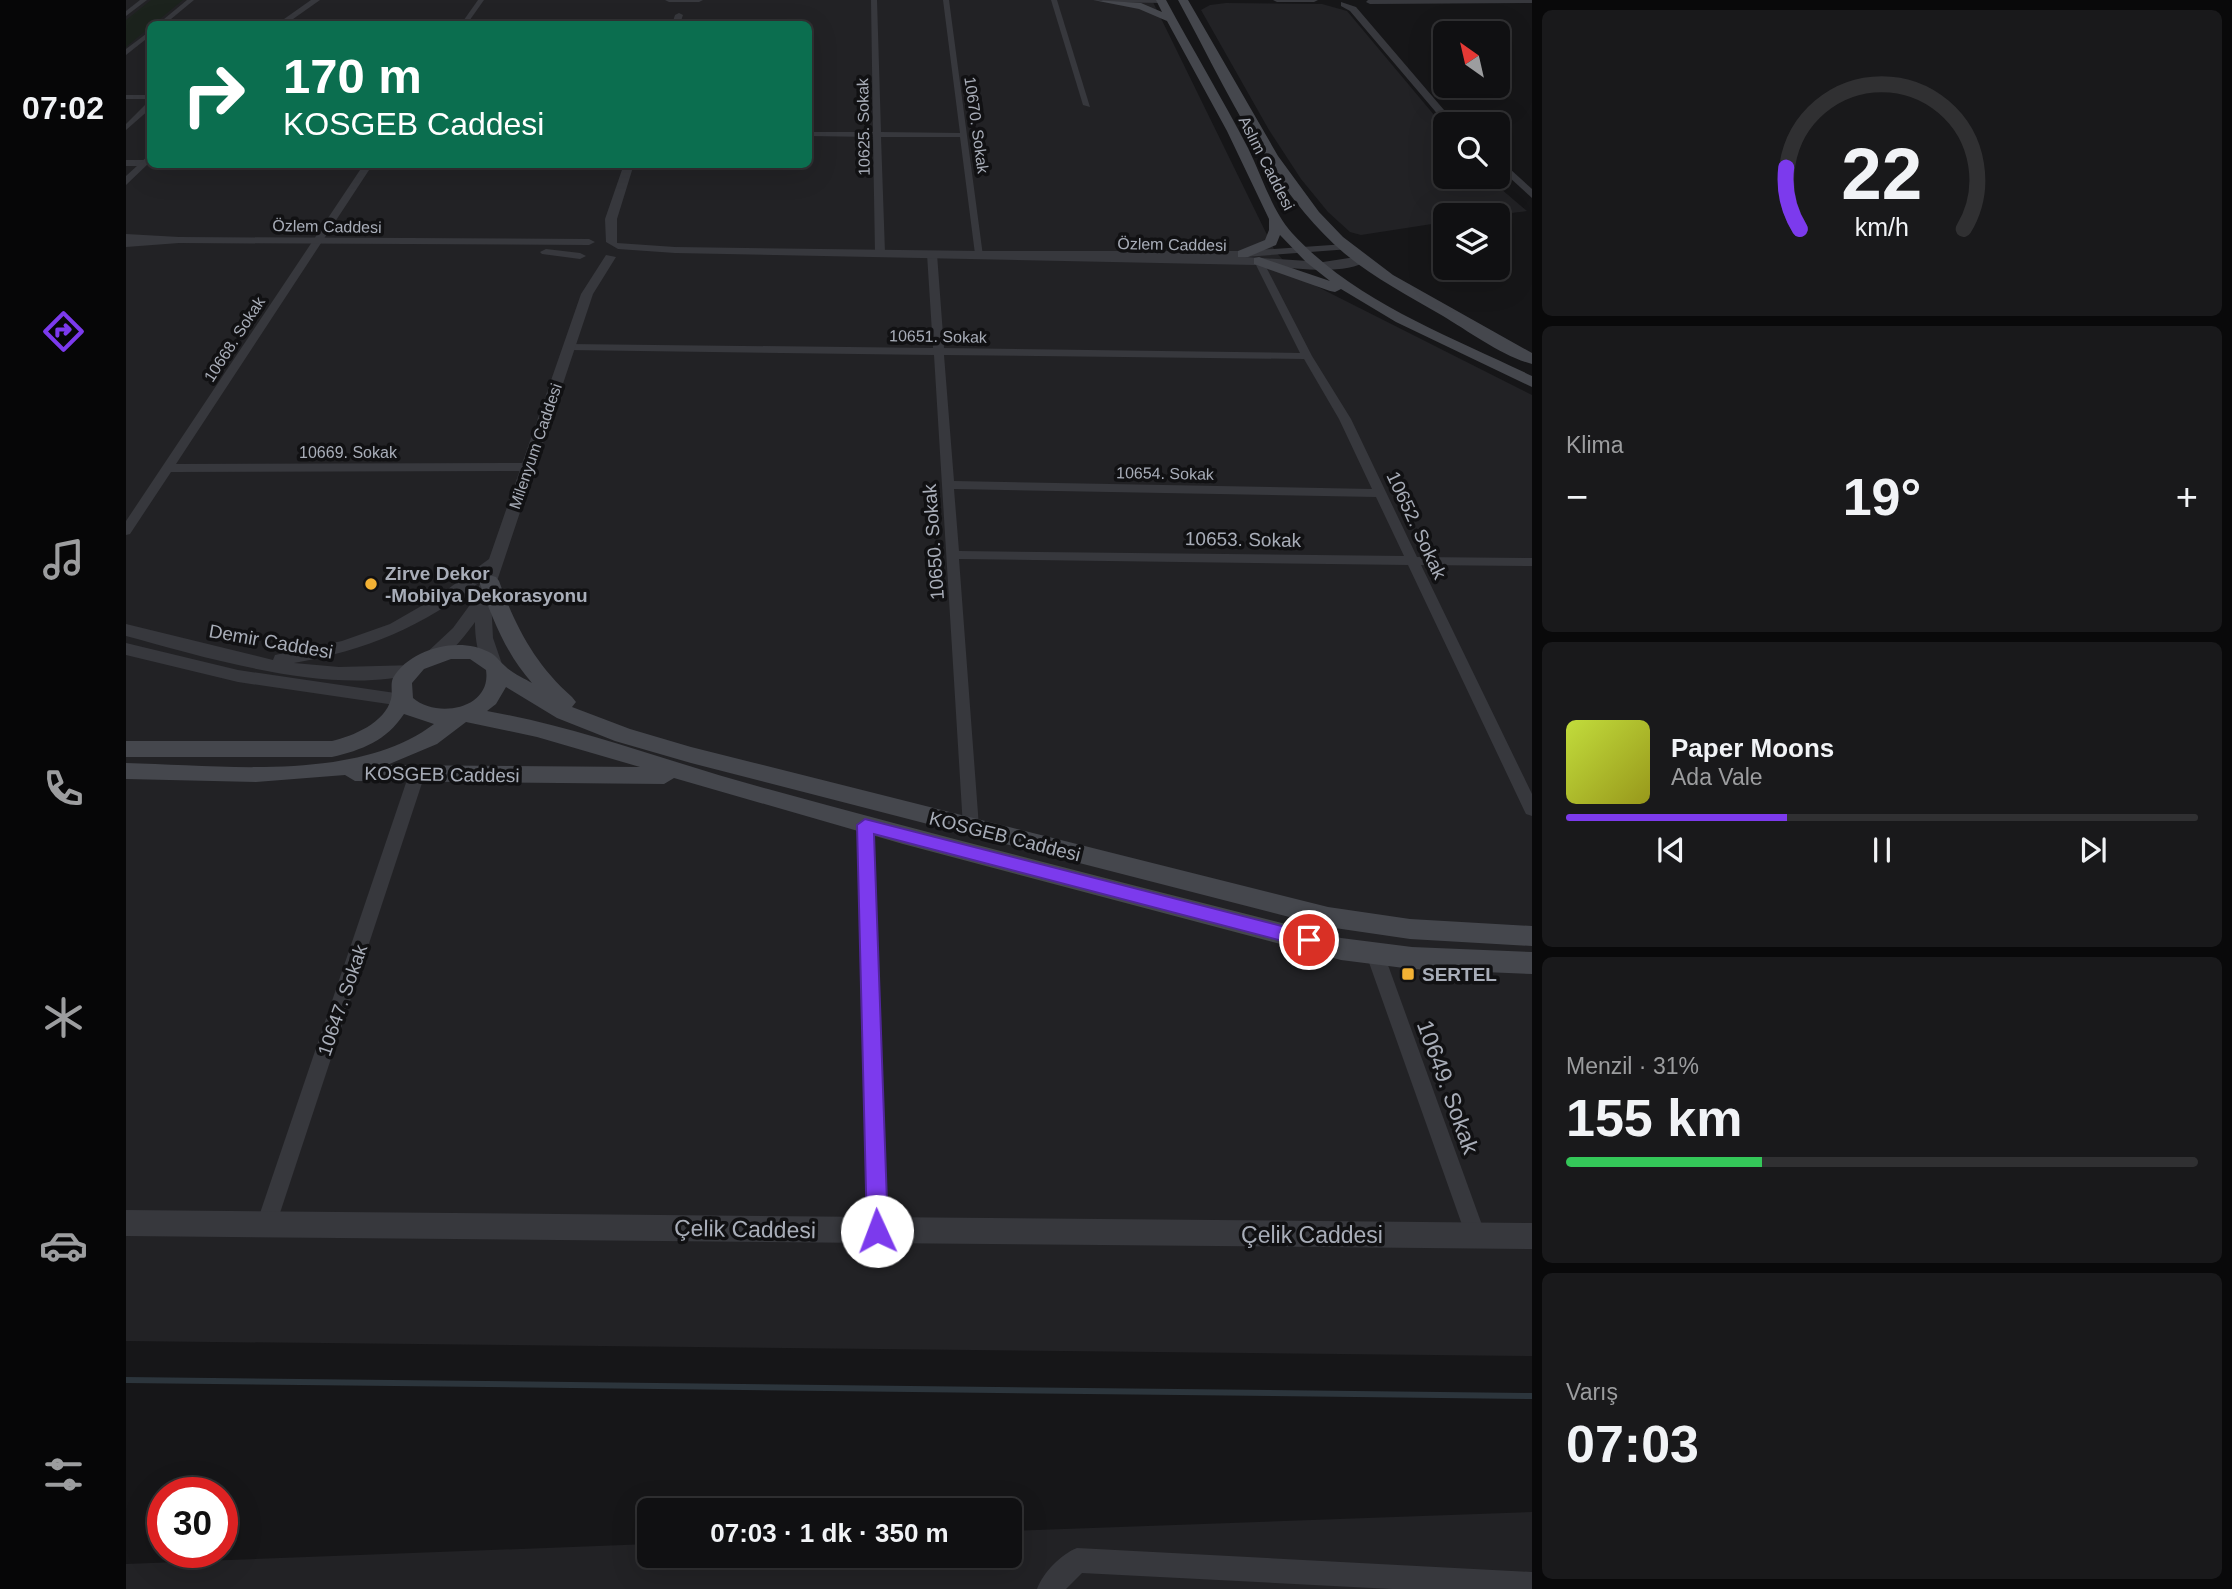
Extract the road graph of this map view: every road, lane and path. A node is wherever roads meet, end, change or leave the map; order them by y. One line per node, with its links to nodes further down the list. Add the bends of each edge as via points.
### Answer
1 (144, 0): 20 (street)
2 (191, 0): 23 (street)
3 (295, 0): 24 (street)
4 (316, 0): 24 (street)
5 (481, 0): 25 (street)
6 (670, 0): 7 (street); 22 (street)
7 (699, 0): 22 (street)
8 (874, 0): 36 (street, 10625. Sokak)
9 (946, 0): 37 (street, 10670. Sokak)
10 (1054, 0): 30 (street)
11 (1098, 0): 21 (main road, via 1141,6)
12 (1105, 0): 16 (street)
13 (1183, 0): 56 (main road, Aslım Caddesi, via 1268,147 1307,206)
14 (1277, 0): 15 (street)
15 (1314, 0): 18 (street)
16 (1161, 1): 21 (main road, Aslım Caddesi)
17 (1532, 1): 19 (street)
18 (1334, 2): 19 (street); 32 (street, via 1353,9)
19 (1368, 2): 33 (street, via 1365,9)
20 (126, 14)
21 (1171, 19): 49 (main road, Aslım Caddesi)
22 (677, 20)
23 (165, 21)
24 (284, 21)
25 (466, 21)
26 (147, 36): 27 (street)
27 (126, 53)
28 (126, 97): 29 (street)
29 (147, 97)
30 (1087, 106)
31 (147, 108): 34 (street)
32 (1441, 112)
33 (1455, 112)
34 (126, 128)
35 (812, 134): 36 (street)
36 (877, 134): 37 (street); 59 (street, 10625. Sokak)
37 (964, 135): 61 (street, 10670. Sokak)
38 (147, 160): 40 (street)
39 (147, 161): 44 (street)
40 (126, 163)
41 (366, 168): 52 (street, 10668. Sokak)
42 (628, 168): 48 (street)
43 (1510, 173): 46 (street)
44 (126, 182)
45 (1510, 189): 47 (street)
46 (1532, 195)
47 (1532, 207)
48 (611, 219): 53 (street); 58 (street)
49 (1275, 220): 57 (main road, Aslım Caddesi); 62 (main road, via 1270,242)
50 (126, 237): 51 (street, Özlem Caddesi)
51 (179, 240): 52 (street, Özlem Caddesi); 55 (street, Özlem Caddesi)
52 (318, 242): 54 (street, Özlem Caddesi); 75 (street, 10668. Sokak)
53 (591, 242): 54 (street, Özlem Caddesi); 58 (street, Özlem Caddesi); 63 (street, via 577,250)
54 (475, 243): 63 (street, Özlem Caddesi)
55 (126, 244)
56 (1346, 247): 57 (street, Özlem Caddesi); 64 (main road, Aslım Caddesi)
57 (1301, 249): 62 (street, Özlem Caddesi); 66 (main road, Aslım Caddesi)
58 (614, 250): 59 (street, Özlem Caddesi); 63 (street, Özlem Caddesi); 67 (street)
59 (880, 253): 60 (street, Özlem Caddesi)
60 (932, 254): 61 (street, Özlem Caddesi); 70 (street, 10650. Sokak)
61 (980, 254): 62 (street, Özlem Caddesi); 65 (street, Özlem Caddesi)
62 (1243, 254)
63 (582, 257): 67 (street)
64 (1362, 260): 66 (street, Özlem Caddesi); 72 (main road, Aslım Caddesi)
65 (1259, 261): 66 (street, Özlem Caddesi); 68 (main road); 71 (street, 10652. Sokak)
66 (1320, 266): 68 (main road, Aslım Caddesi)
67 (587, 294): 69 (street, Milenyum Caddesi)
68 (1397, 314): 73 (main road, Aslım Caddesi)
69 (569, 347): 70 (street, 10651. Sokak); 74 (street, Milenyum Caddesi)
70 (939, 352): 71 (street, 10651. Sokak); 76 (street, 10650. Sokak)
71 (1307, 356): 77 (street, 10652. Sokak)
72 (1532, 359)
73 (1532, 382)
74 (528, 467): 75 (street, 10669. Sokak); 82 (street, Milenyum Caddesi)
75 (168, 468): 78 (street, 10668. Sokak)
76 (948, 485): 77 (street, 10654. Sokak); 79 (street, 10650. Sokak)
77 (1381, 493): 80 (street, 10652. Sokak)
78 (126, 531)
79 (953, 555): 80 (street, 10653. Sokak); 99 (street, 10650. Sokak)
80 (1413, 560): 81 (street, 10653. Sokak); 97 (street, 10652. Sokak)
81 (1532, 562)
82 (489, 580): 85 (street, Milenyum Caddesi, via 466,624); 86 (street, via 385,634 337,649); 87 (street, Milenyum Caddesi, via 484,638); 91 (main road, via 507,632 524,661 556,695)
83 (126, 630): 86 (street, Demir Caddesi)
84 (126, 649): 89 (street, Demir Caddesi, via 238,676)
85 (431, 657): 87 (main road, via 467,652 482,656); 88 (main road)
86 (257, 662): 88 (street, Demir Caddesi, via 346,675)
87 (495, 667): 90 (main road, via 498,683 491,695); 91 (main road, KOSGEB Caddesi, via 548,704)
88 (411, 669): 89 (main road, via 402,681)
89 (402, 700): 90 (main road, via 414,713 425,716); 92 (main road, KOSGEB Caddesi, via 380,731 332,749)
90 (462, 714): 94 (main road, KOSGEB Caddesi, via 440,732 407,748); 96 (main road, KOSGEB Caddesi, via 533,727)
91 (595, 725): 99 (main road, KOSGEB Caddesi, via 691,755)
92 (126, 749)
93 (126, 771): 94 (main road, KOSGEB Caddesi)
94 (324, 772): 95 (main road, KOSGEB Caddesi)
95 (417, 774): 96 (main road, KOSGEB Caddesi); 104 (street, 10647. Sokak)
96 (686, 776): 98 (main road, KOSGEB Caddesi)
97 (1532, 810)
98 (865, 825): 101 (main road, KOSGEB Caddesi); 105 (street)
99 (971, 827): 100 (main road, KOSGEB Caddesi, via 1328,917 1410,929)
100 (1532, 936)
101 (1375, 954): 102 (main road, KOSGEB Caddesi); 106 (street, 10649. Sokak)
102 (1532, 963)
103 (126, 1223): 104 (street, Çelik Caddesi)
104 (266, 1225): 105 (street, Çelik Caddesi)
105 (877, 1231): 106 (street, Çelik Caddesi)
106 (1476, 1236): 107 (street, Çelik Caddesi)
107 (1532, 1236)
108 (1362, 1582): 109 (street); 110 (street, via 1077,1560)
109 (1532, 1584)
110 (1049, 1589)

